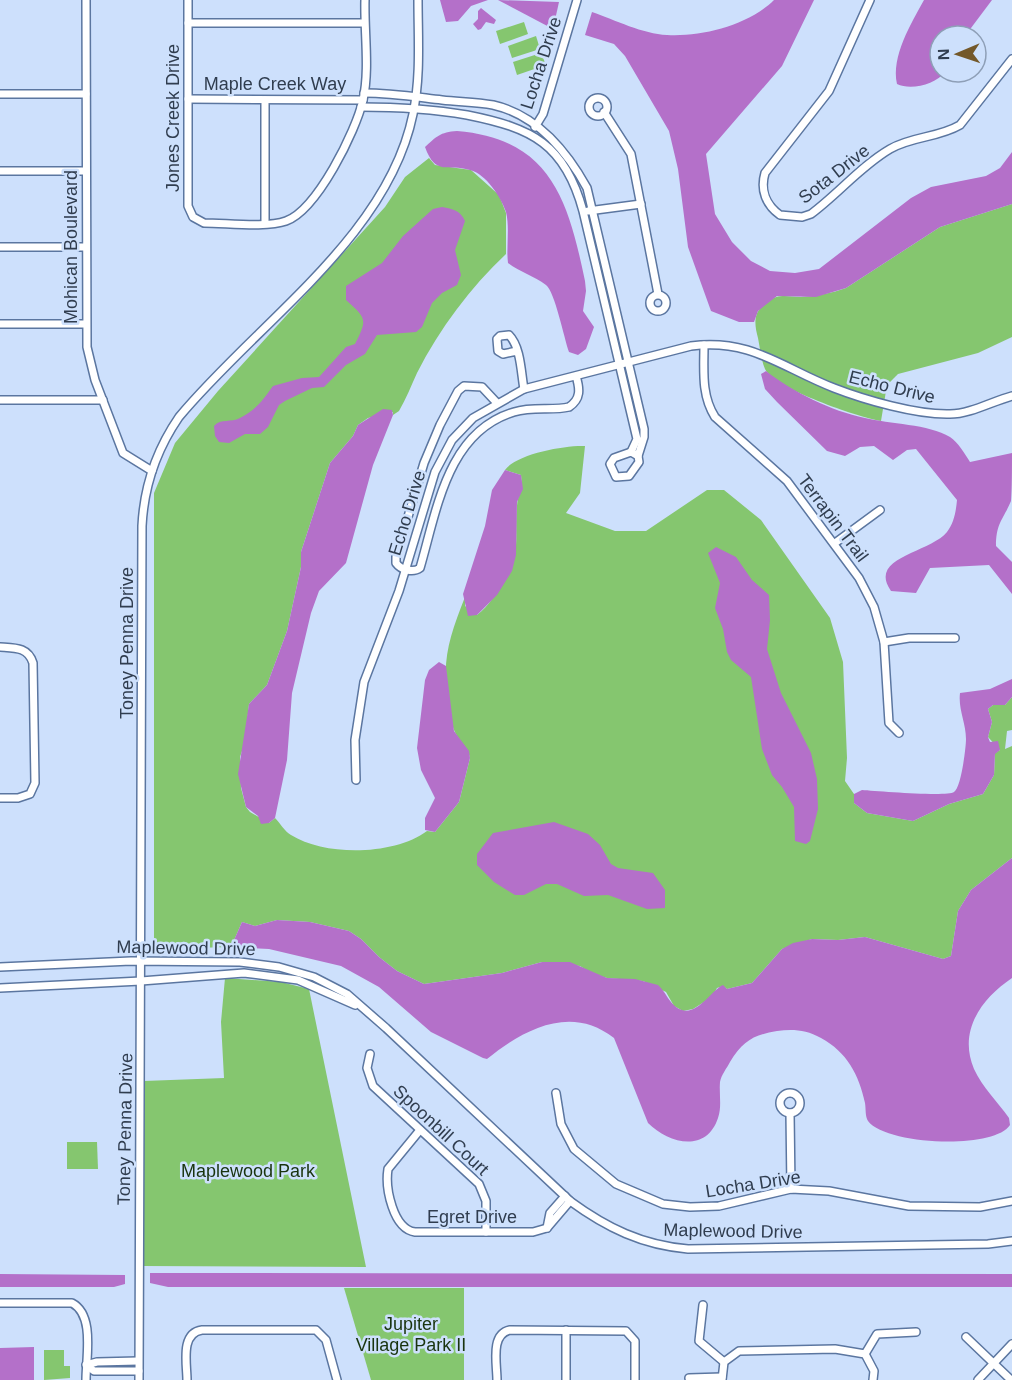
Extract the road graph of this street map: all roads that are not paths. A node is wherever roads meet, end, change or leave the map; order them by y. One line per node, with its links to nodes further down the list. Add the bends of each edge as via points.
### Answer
1 (86, 0): 11 (street, Mohican Boulevard)
2 (188, 0): 8 (street, Jones Creek Drive)
3 (365, 0): 7 (street, Jones Creek Drive)
4 (418, 0): 12 (street, Toney Penna Drive)
5 (577, 0): 18 (street, Locha Drive, via 543,114)
6 (870, 0): 9 (street, Sota Drive, via 829,91 765,173 766,200 780,215 811,214 888,150 960,125)
7 (364, 22): 8 (street); 15 (street, Jones Creek Drive)
8 (188, 23): 13 (street, Jones Creek Drive)
9 (1012, 59)
10 (0, 94): 11 (street)
11 (86, 94): 21 (street, Mohican Boulevard)
12 (416, 96): 15 (street, Maple Creek Way); 16 (street, Toney Penna Drive); 18 (street, Maple Creek Way, via 494,106)
13 (188, 99): 14 (street, Maple Creek Way); 25 (street, Jones Creek Drive, via 189,212 204,223)
14 (265, 100): 15 (street, Maple Creek Way); 25 (street)
15 (363, 100): 16 (street, Maple Creek Way); 25 (street, Jones Creek Drive, via 339,158 314,196 290,219)
16 (414, 107): 19 (street, Maple Creek Way, via 497,120); 41 (street, Toney Penna Drive, via 401,155 373,208 349,240 187,407 160,448)
17 (604, 112): 22 (street, via 631,154)
18 (536, 125): 19 (street, Locha Drive); 23 (street, Maple Creek Way, via 556,141 575,166)
19 (530, 134): 24 (street, Maple Creek Way, via 554,152 566,168)
20 (0, 171): 21 (street)
21 (86, 171): 27 (street, Mohican Boulevard)
22 (641, 204): 23 (street); 28 (street)
23 (592, 210): 24 (street); 33 (street, Maple Creek Way)
24 (583, 211): 33 (street, Maple Creek Way)
25 (265, 223)
26 (0, 247): 27 (street)
27 (86, 247): 30 (street, Mohican Boulevard)
28 (658, 294)
29 (0, 324): 30 (street)
30 (86, 324): 38 (street, Mohican Boulevard, via 90,364)
31 (704, 345): 33 (street, Echo Drive); 36 (street, Echo Drive, via 754,350 834,388 932,413 953,414); 43 (street, Terrapin Trail, via 704,387 715,417 787,481)
32 (517, 351): 35 (street)
33 (625, 363): 34 (street, Echo Drive); 40 (street, via 637,439)
34 (576, 376): 35 (street, Echo Drive); 44 (street, via 579,393 569,407 515,412 493,421 471,438 448,475 420,568)
35 (524, 389): 39 (street, Echo Drive)
36 (1012, 396)
37 (0, 400): 38 (street)
38 (103, 400): 41 (street, Mohican Boulevard, via 123,453)
39 (497, 403): 44 (street, Echo Drive, via 462,428 442,456); 44 (street, via 482,387 473,386 458,391 453,399 424,463 396,557 398,566)
40 (634, 454)
41 (152, 471): 51 (street, Toney Penna Drive, via 144,496 142,526)
42 (880, 510): 43 (street)
43 (834, 543): 46 (street, Terrapin Trail, via 868,595)
44 (406, 569): 49 (street, Echo Drive, via 360,701 355,740)
45 (955, 638): 46 (street)
46 (884, 642): 48 (street, Terrapin Trail, via 889,723)
47 (0, 648): 50 (street, via 28,652 33,663 35,783 30,794)
48 (899, 733)
49 (356, 780)
50 (0, 798)
51 (141, 961): 52 (street, Maplewood Drive); 53 (street, Toney Penna Drive); 55 (street, Maplewood Drive, via 240,962 279,967 332,985)
52 (0, 967)
53 (141, 981): 54 (street, Maplewood Drive); 55 (street, Maplewood Drive, via 244,973 270,975 298,980); 72 (street, Toney Penna Drive)
54 (0, 988)
55 (360, 1007): 61 (street, Maplewood Drive)
56 (370, 1054): 59 (street, Spoonbill Court, via 367,1068 373,1086)
57 (556, 1093): 60 (street, Locha Drive, via 561,1124 574,1149 604,1176 639,1196 663,1204 702,1207)
58 (790, 1113): 60 (street)
59 (420, 1130): 63 (street, Spoonbill Court, via 479,1185 486,1201); 63 (street, Egret Drive, via 388,1169 398,1223 415,1232)
60 (791, 1190): 62 (street, Locha Drive, via 830,1191 909,1206 980,1207)
61 (568, 1198): 63 (street, Egret Drive, via 550,1213 546,1228 533,1232); 64 (street, Maplewood Drive, via 629,1237 670,1248)
62 (1012, 1201)
63 (486, 1232)
64 (1012, 1241)
65 (0, 1303): 75 (street, via 72,1303 81,1308 86,1318)
66 (703, 1305): 73 (street, via 699,1341)
67 (566, 1330): 83 (street, via 502,1333 497,1340); 84 (street); 85 (street, via 630,1333 635,1341)
68 (916, 1332): 71 (street, via 877,1334)
69 (966, 1337): 74 (street)
70 (1012, 1344): 74 (street)
71 (866, 1354): 73 (street, via 836,1349 739,1351); 86 (street, via 874,1371)
72 (138, 1361): 75 (street); 76 (street, Toney Penna Drive)
73 (724, 1362): 78 (street)
74 (994, 1363): 87 (street); 88 (street)
75 (86, 1365): 76 (street, via 94,1371); 79 (street)
76 (139, 1371): 80 (street, Toney Penna Drive)
77 (689, 1377): 78 (street)
78 (722, 1379)
79 (86, 1380)
80 (139, 1380)
81 (187, 1380): 82 (street, via 187,1340 193,1332 202,1330 316,1330 326,1340)
82 (337, 1380)
83 (497, 1380)
84 (566, 1380)
85 (635, 1380)
86 (873, 1380)
87 (978, 1380)
88 (1011, 1380)

